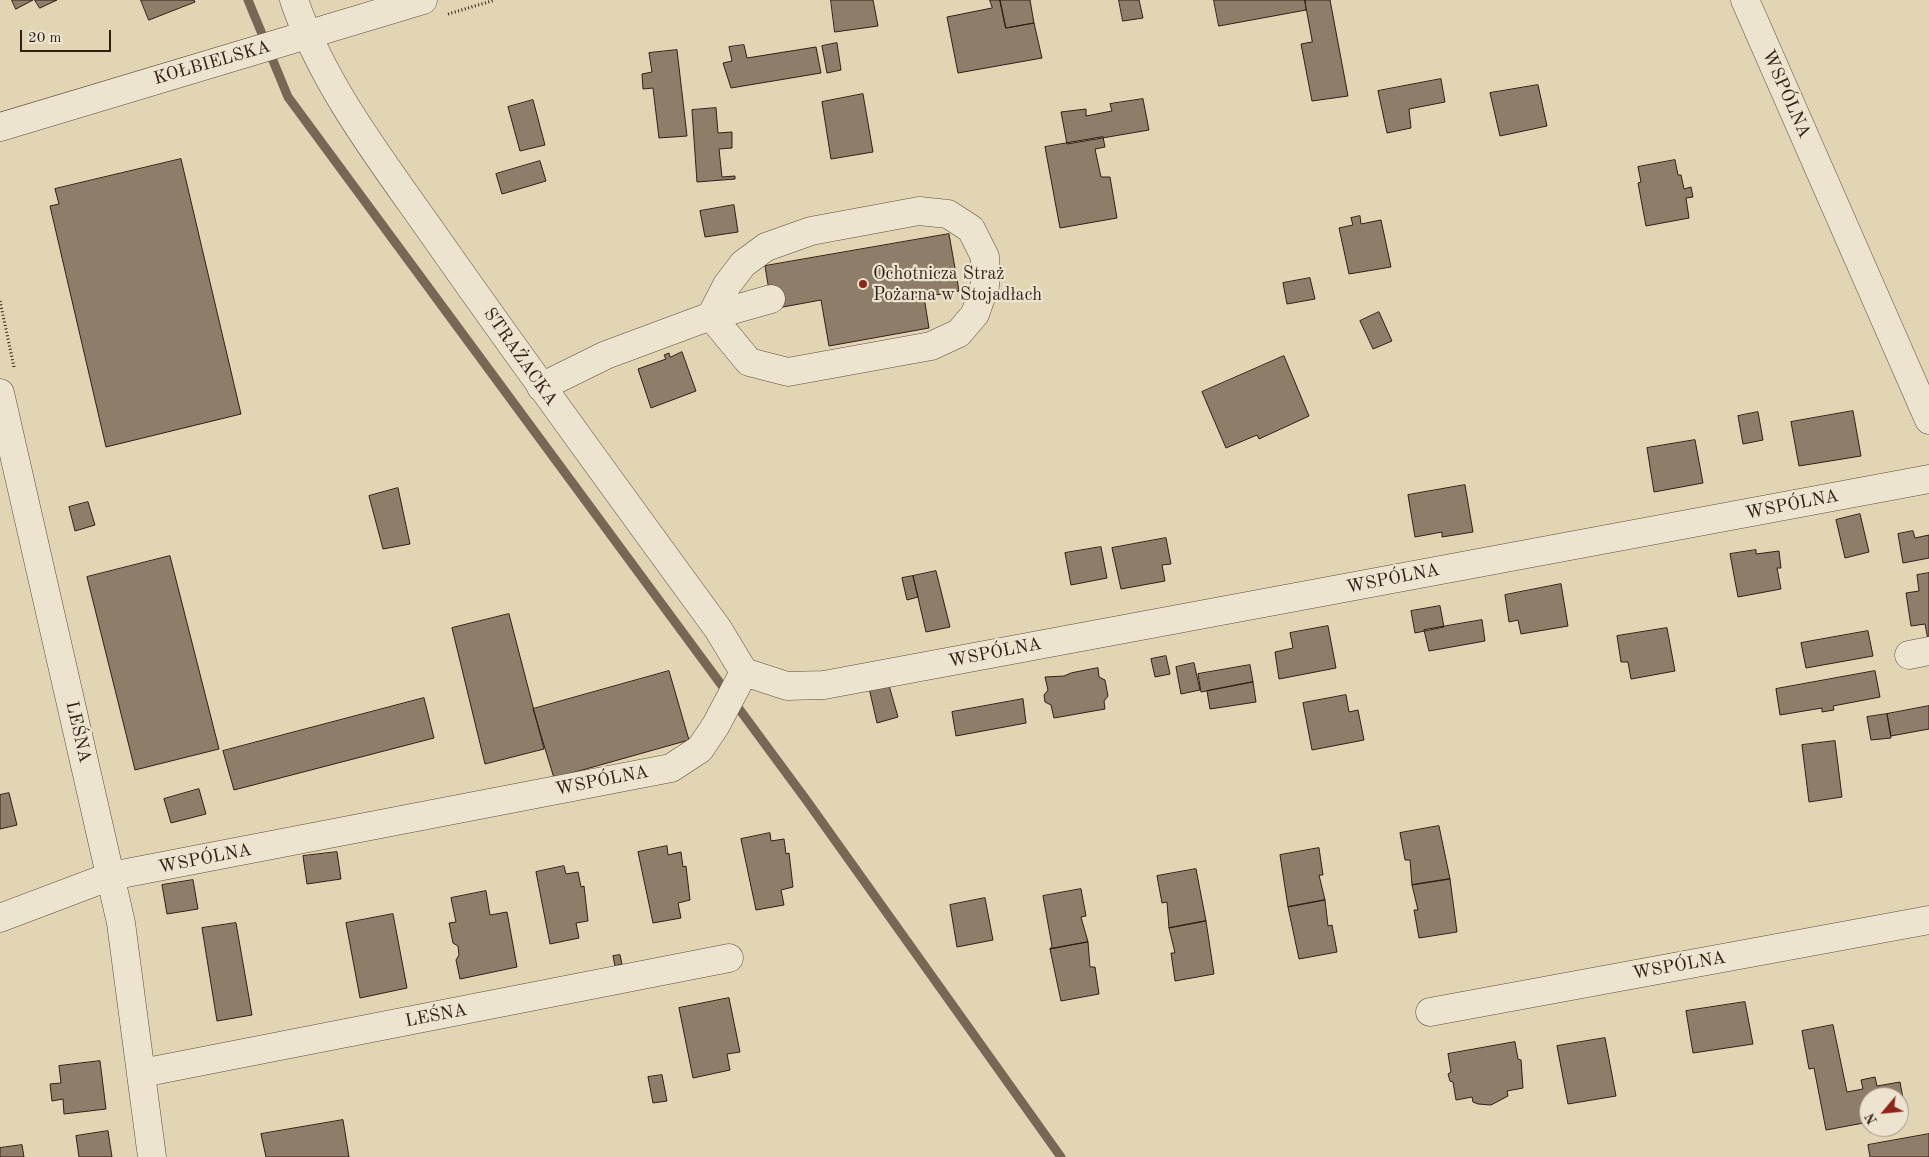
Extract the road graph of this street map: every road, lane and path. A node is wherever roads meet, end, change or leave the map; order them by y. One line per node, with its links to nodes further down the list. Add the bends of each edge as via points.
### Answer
1 (294, 0): 4 (street, STRAŻACKA)
2 (424, 0): 4 (street, KOŁBIELSKA)
3 (1745, 0): 8 (street, WSPÓLNA)
4 (297, 38): 5 (street, KOŁBIELSKA); 9 (street, STRAŻACKA)
5 (0, 126)
6 (771, 299): 7 (street)
7 (711, 316): 7 (street, via 727,285 743,264 766,247 810,231 919,211 948,214 971,229 985,257 985,286 975,314 959,333 931,346 788,372 749,362); 9 (street, via 606,355)
8 (1920, 379): 11 (street, WSPÓLNA)
9 (541, 387): 13 (street, STRAŻACKA, via 718,629)
10 (0, 393): 14 (street, LEŚNA)
11 (1929, 420)
12 (1929, 479): 13 (street, WSPÓLNA, via 824,685 787,686)
13 (742, 676): 14 (street, WSPÓLNA, via 700,749 671,768)
14 (112, 876): 15 (street, WSPÓLNA); 19 (street, LEŚNA)
15 (0, 918)
16 (1929, 920): 18 (street, WSPÓLNA)
17 (729, 958): 19 (street, LEŚNA)
18 (1430, 1012)
19 (142, 1073): 20 (street, LEŚNA)
20 (152, 1157)

